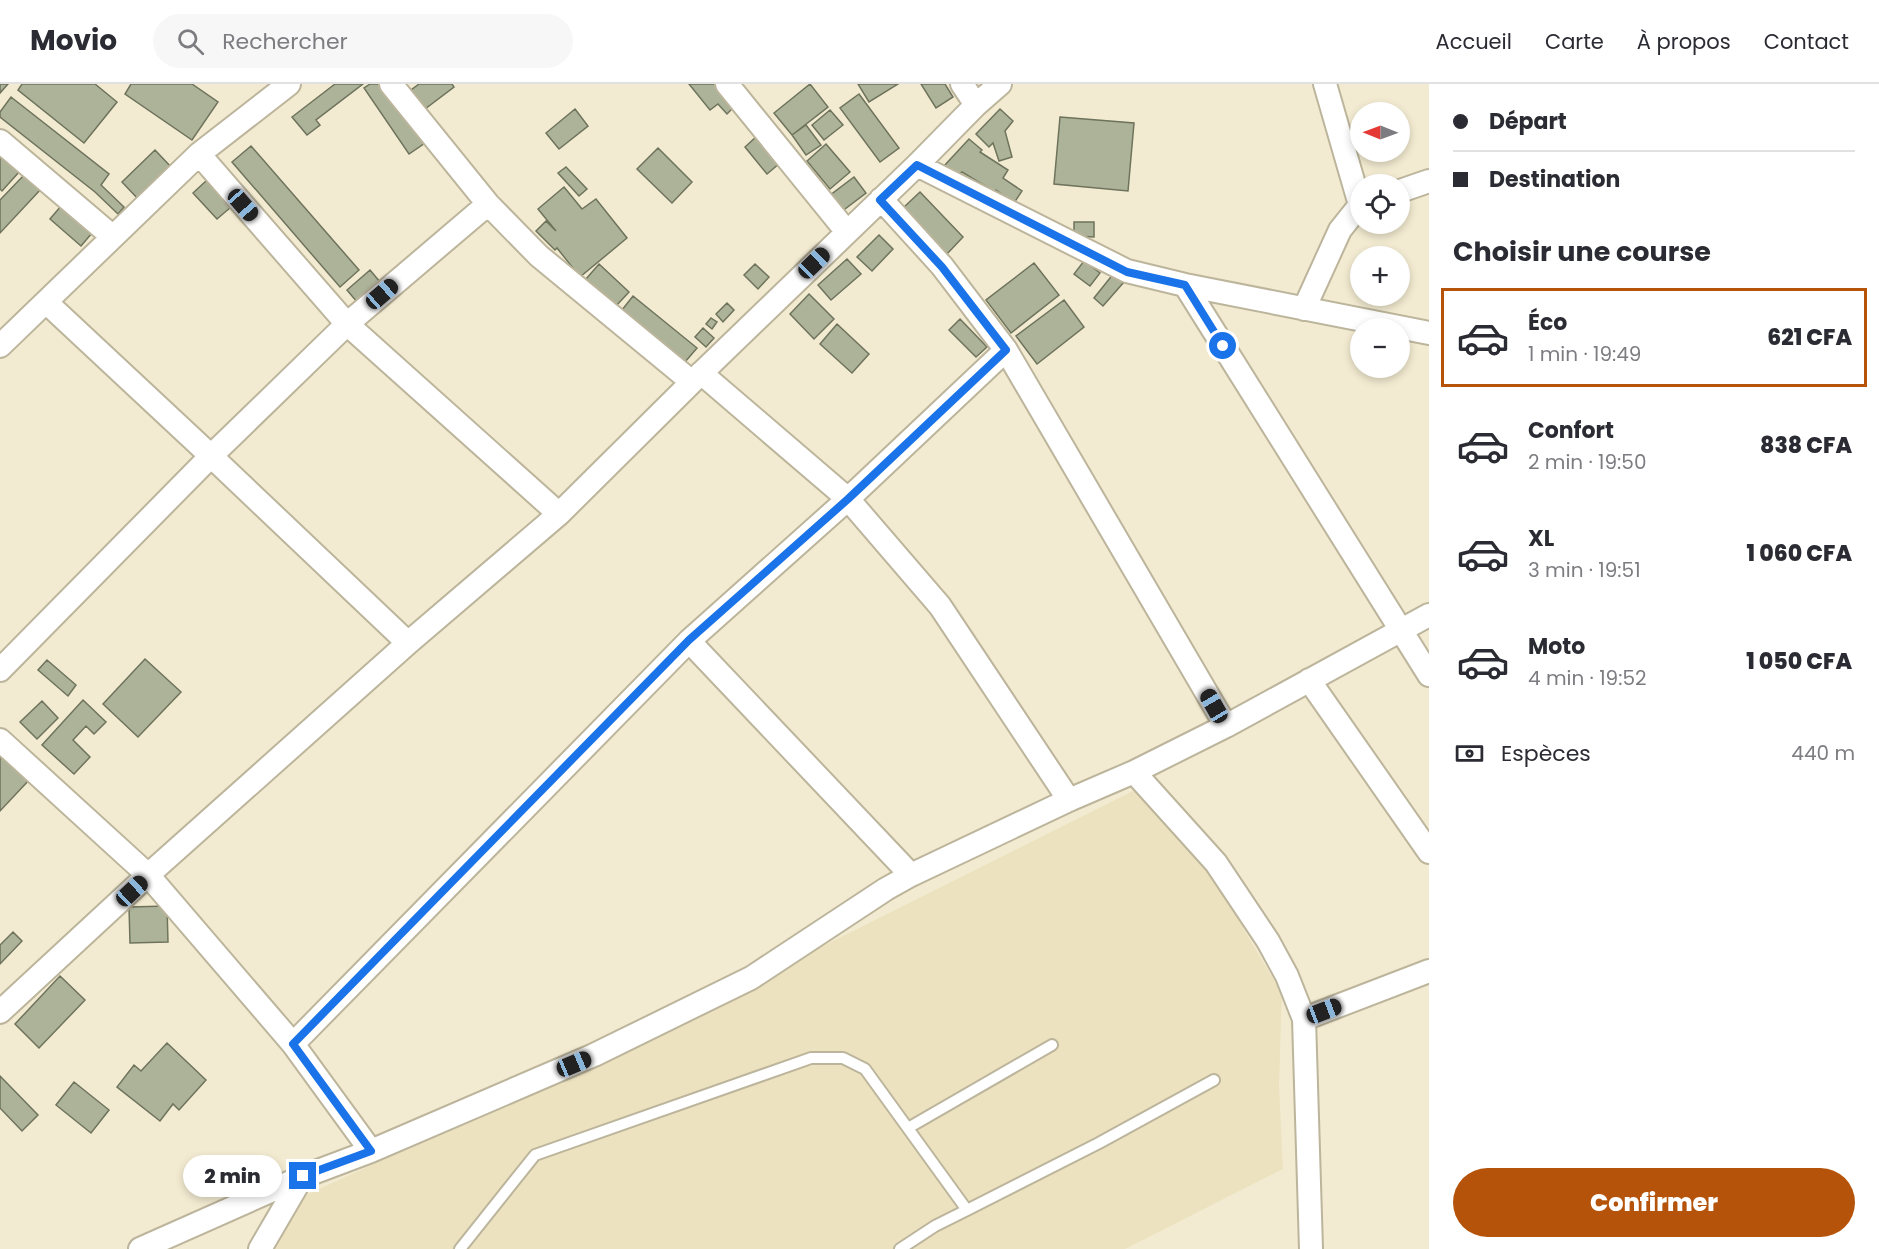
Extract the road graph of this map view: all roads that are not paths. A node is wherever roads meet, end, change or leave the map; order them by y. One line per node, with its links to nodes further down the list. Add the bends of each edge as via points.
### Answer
1 (289, 84): 9 (street)
2 (391, 84): 14 (street)
3 (728, 84): 15 (street)
4 (962, 84): 7 (street)
5 (1000, 84): 7 (street)
6 (1325, 84): 19 (street, via 1360,205 1340,230)
7 (976, 105): 10 (street)
8 (0, 141): 16 (street)
9 (199, 154): 16 (street); 20 (street)
10 (917, 165): 13 (street); 17 (street, via 1127,272)
11 (1429, 181): 12 (street)
12 (1410, 188)
13 (880, 200): 15 (street); 23 (street, via 942,267)
14 (488, 204): 20 (street); 24 (street, via 568,282)
15 (847, 232): 24 (street)
16 (113, 237): 18 (street)
17 (1185, 285): 19 (street); 29 (street)
18 (46, 302): 22 (street); 25 (street)
19 (1304, 309): 21 (street)
20 (347, 324): 25 (street); 27 (street)
21 (1429, 333)
22 (0, 346)
23 (1006, 350): 26 (street); 35 (street)
24 (697, 377): 26 (street); 27 (street)
25 (211, 456): 31 (street); 32 (street)
26 (848, 499): 30 (street); 38 (street, via 940,606)
27 (559, 514): 31 (street)
28 (1429, 615): 29 (street)
29 (1401, 630): 33 (street); 34 (street)
30 (689, 640): 41 (street); 45 (street)
31 (408, 643): 40 (street)
32 (0, 670)
33 (1429, 675)
34 (1309, 680): 35 (street); 39 (street)
35 (1226, 726): 37 (street)
36 (0, 740): 40 (street)
37 (1134, 772): 38 (street); 44 (street, via 1216,863 1268,941)
38 (1069, 800): 41 (street)
39 (1429, 852)
40 (148, 875): 43 (street); 45 (street)
41 (911, 875): 49 (street, via 751,978 594,1055)
42 (1429, 970): 44 (street)
43 (0, 1012)
44 (1304, 1019): 56 (street)
45 (293, 1044): 49 (street)
46 (1052, 1045): 48 (lane)
47 (1214, 1080): 51 (lane)
48 (908, 1128): 51 (lane); 52 (lane, via 865,1069 843,1058 811,1058 535,1155)
49 (371, 1151): 50 (street)
50 (303, 1176): 53 (street); 54 (street)
51 (967, 1210): 55 (lane)
52 (463, 1248)
53 (140, 1249)
54 (260, 1249)
55 (900, 1249)
56 (1311, 1249)

